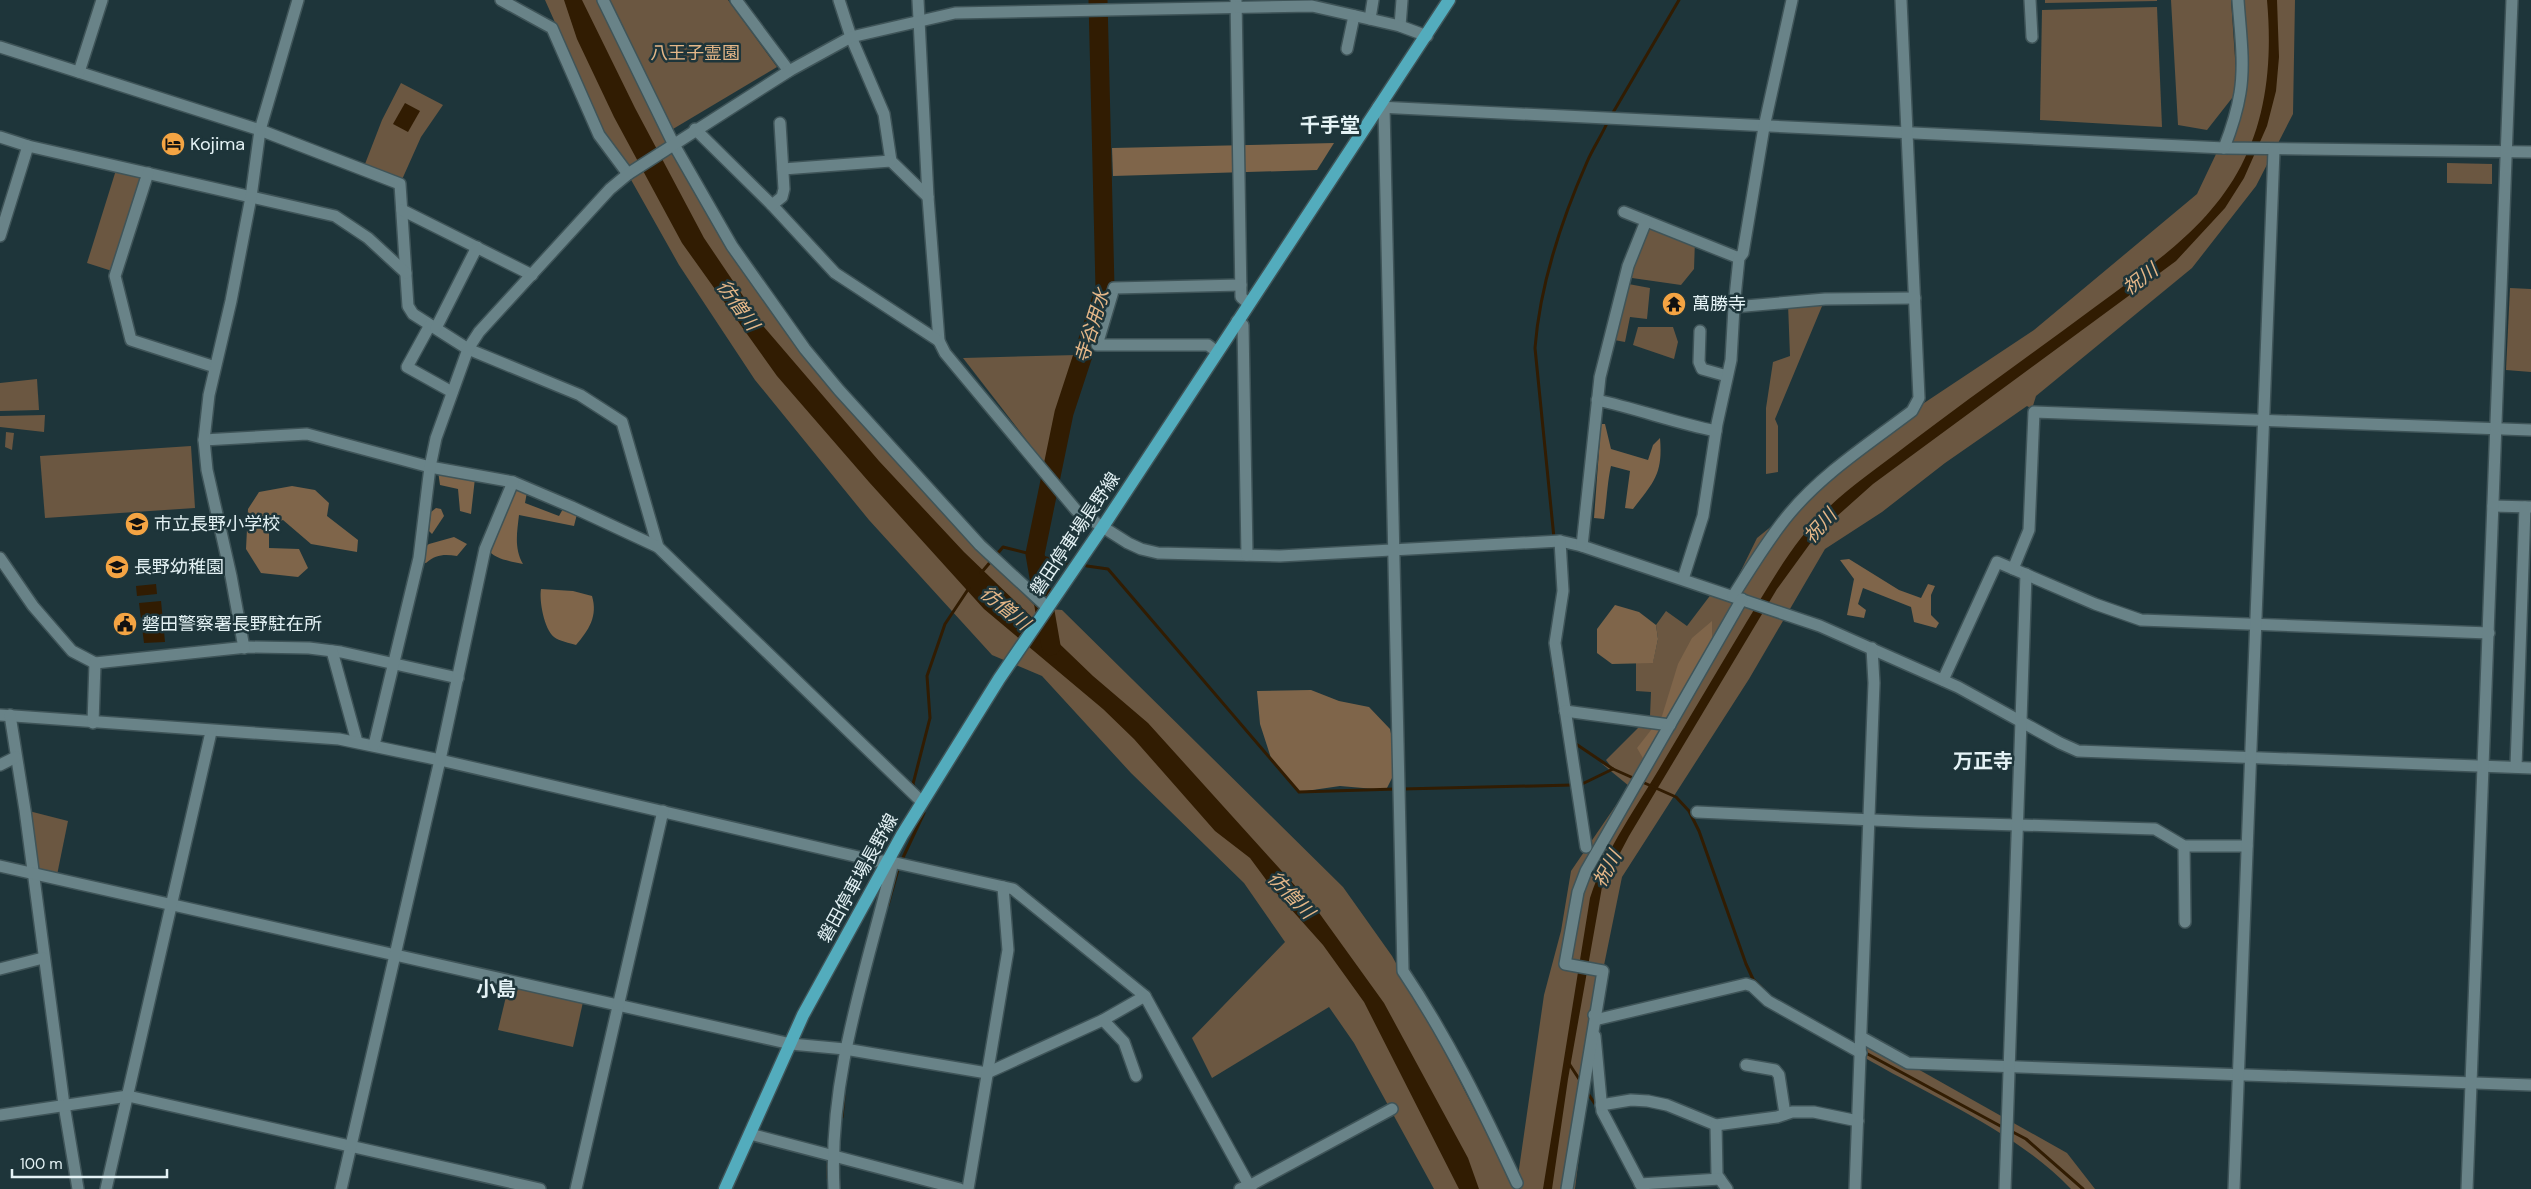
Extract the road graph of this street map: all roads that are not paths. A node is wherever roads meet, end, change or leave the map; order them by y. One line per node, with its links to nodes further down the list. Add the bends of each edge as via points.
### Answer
1 (102, 0): 27 (street)
2 (298, 0): 32 (street)
3 (501, 0): 44 (street, via 552,28 600,135)
4 (604, 0): 35 (street)
5 (736, 0): 26 (street)
6 (839, 0): 22 (street)
7 (918, 0): 19 (street)
8 (1373, 0): 18 (street)
9 (1402, 0): 20 (street)
10 (1449, 0): 21 (main road, 磐田停車場長野線)
11 (1792, 0): 30 (street)
12 (1901, 0): 33 (street)
13 (2030, 0): 23 (street)
14 (2238, 0): 37 (street, via 2242,56 2240,92)
15 (2512, 0): 39 (street)
16 (1236, 4): 17 (street, via 1312,6); 19 (street, via 955,13); 56 (street)
17 (1354, 16): 18 (street); 25 (street)
18 (1370, 19): 20 (street)
19 (919, 22): 22 (street); 45 (street)
20 (1400, 26): 21 (street)
21 (1427, 36): 28 (main road, 磐田停車場長野線)
22 (851, 37): 26 (street); 41 (street, via 884,114)
23 (2032, 38)
24 (0, 47): 27 (street)
25 (1347, 50)
26 (789, 70): 31 (street)
27 (79, 72): 32 (street)
28 (1381, 107): 30 (street); 58 (main road, 磐田停車場長野線); 83 (street)
29 (780, 123): 42 (street)
30 (1764, 127): 33 (street); 53 (street, via 1743,254)
31 (695, 129): 35 (street); 47 (street)
32 (260, 130): 46 (street); 48 (street, via 400,184)
33 (1907, 134): 37 (street); 57 (street)
34 (0, 137): 36 (street)
35 (671, 144): 44 (street); 91 (street, via 732,246 805,350 980,544)
36 (28, 146): 43 (street); 51 (street)
37 (2230, 149): 38 (street)
38 (2274, 150): 39 (street); 70 (street)
39 (2506, 152): 40 (street); 71 (street)
40 (2531, 152)
41 (892, 161): 42 (street); 45 (street)
42 (783, 169): 47 (street, via 782,197)
43 (148, 173): 46 (street); 66 (street, via 115,276 131,340)
44 (628, 174): 55 (street, via 610,189)
45 (928, 196): 63 (street)
46 (251, 197): 54 (street, via 335,216 368,238); 66 (street)
47 (772, 205): 63 (street, via 835,273)
48 (402, 210): 52 (street); 54 (street)
49 (1624, 212): 50 (street)
50 (1646, 220): 53 (street); 69 (street, via 1628,266 1602,367)
51 (0, 236)
52 (476, 247): 55 (street); 61 (street)
53 (1739, 258): 59 (street)
54 (406, 273): 61 (street, via 408,306 413,314)
55 (532, 275): 64 (street, via 479,332)
56 (1241, 285): 58 (street, via 1241,297); 65 (street, via 1114,288 1097,345 1208,345)
57 (1915, 298): 59 (street, via 1825,299); 90 (street, via 1920,390 1912,411 1828,474 1784,520)
58 (1249, 304): 60 (main road, 磐田停車場長野線)
59 (1734, 307): 67 (street)
60 (1237, 321): 65 (main road, 磐田停車場長野線); 84 (street, via 1243,325)
61 (433, 327): 64 (street); 68 (street, via 407,367)
62 (1700, 331): 67 (street, via 1699,362 1702,369)
63 (939, 341): 79 (street, via 945,353 1059,492 1076,510)
64 (468, 349): 68 (street); 82 (street, via 580,395 622,422)
65 (1217, 352): 79 (main road, 磐田停車場長野線)
66 (215, 367): 74 (street)
67 (1727, 376): 73 (street)
68 (452, 392): 75 (street)
69 (1597, 400): 73 (street, via 1630,407 1677,424); 81 (street)
70 (2264, 418): 71 (street); 86 (street, via 2034,412 2029,530); 92 (street)
71 (2495, 429): 72 (street); 77 (street)
72 (2531, 430)
73 (1716, 431): 89 (street, via 1703,516)
74 (204, 440): 75 (street, via 307,434); 95 (street, via 207,470)
75 (430, 466): 76 (street); 99 (street, via 423,537)
76 (514, 482): 82 (street); 100 (street, via 485,548)
77 (2493, 506): 78 (street); 93 (street)
78 (2528, 507): 87 (street)
79 (1102, 528): 84 (street, via 1141,549 1158,553); 91 (main road, 磐田停車場長野線)
80 (1560, 542): 81 (street); 83 (street); 104 (street, via 1563,590 1555,643)
81 (1582, 546): 89 (street)
82 (658, 547): 119 (street)
83 (1393, 550): 84 (street); 163 (street, via 1403,971 1453,1054)
84 (1248, 555)
85 (0, 558): 98 (street, via 33,606 72,650)
86 (2014, 569): 88 (street); 101 (street, via 1997,562)
87 (2527, 573): 94 (street)
88 (2026, 574): 92 (street, via 2141,620); 107 (street)
89 (1682, 579): 90 (street)
90 (1742, 599): 96 (street); 108 (street)
91 (1047, 607): 119 (main road, 磐田停車場長野線)
92 (2255, 624): 93 (street); 113 (street)
93 (2489, 633): 116 (street)
94 (2526, 636): 102 (street)
95 (244, 648): 97 (street); 98 (street)
96 (1872, 648): 101 (street); 122 (street, via 1874,683)
97 (332, 650): 99 (street); 110 (street)
98 (95, 663): 106 (street)
99 (394, 664): 100 (street); 111 (street)
100 (458, 678): 114 (street)
101 (1943, 680): 107 (street)
102 (2519, 699): 103 (street); 117 (street)
103 (2531, 699)
104 (1565, 711): 108 (street); 126 (street)
105 (5, 715): 106 (street); 112 (street)
106 (93, 722): 109 (street)
107 (2022, 723): 113 (street, via 2078,751); 123 (street)
108 (1670, 725): 138 (street, via 1586,871 1578,892 1565,964 1603,971)
109 (211, 732): 110 (street); 131 (street)
110 (357, 742): 111 (street)
111 (374, 746): 114 (street)
112 (16, 757): 115 (street); 129 (street)
113 (2250, 758): 116 (street); 125 (street)
114 (440, 760): 120 (street); 133 (street)
115 (0, 765)
116 (2484, 766): 117 (street); 149 (street)
117 (2516, 767): 118 (street)
118 (2531, 768)
119 (922, 802): 127 (main road, 磐田停車場長野線)
120 (663, 812): 127 (street, via 876,861); 137 (street)
121 (1697, 812): 122 (street)
122 (1869, 819): 123 (street); 140 (street)
123 (2018, 824): 124 (street, via 2155,829); 145 (street)
124 (2184, 846): 125 (street); 132 (street)
125 (2247, 846): 147 (street)
126 (1586, 847)
127 (890, 861): 130 (street); 141 (main road, 磐田停車場長野線, via 817,990); 142 (street)
128 (0, 866): 129 (street)
129 (32, 872): 131 (street); 134 (street)
130 (1004, 887): 136 (street, via 1013,889); 146 (street, via 1008,950)
131 (171, 903): 133 (street); 151 (street)
132 (2185, 922)
133 (393, 956): 137 (street); 160 (street)
134 (43, 958): 135 (street); 152 (street)
135 (0, 969)
136 (1145, 996): 139 (street); 165 (street)
137 (618, 1007): 141 (street); 170 (street)
138 (1594, 1017): 143 (street, via 1599,1019 1746,984 1768,1001); 153 (street); 175 (street)
139 (1103, 1020): 146 (street); 148 (street, via 1124,1042)
140 (1861, 1037): 143 (street); 145 (street, via 1908,1063)
141 (791, 1044): 142 (street); 159 (main road, 磐田停車場長野線)
142 (845, 1049): 146 (street); 161 (street)
143 (1860, 1053): 157 (street)
144 (1746, 1065): 155 (street, via 1775,1070 1779,1075)
145 (2010, 1066): 147 (street); 178 (street)
146 (987, 1073): 174 (street)
147 (2239, 1074): 149 (street); 179 (street)
148 (1136, 1076)
149 (2471, 1083): 150 (street); 180 (street)
150 (2531, 1085)
151 (128, 1096): 152 (street); 160 (street); 167 (street)
152 (64, 1105): 156 (street); 166 (street)
153 (1601, 1105): 158 (street, via 1648,1101); 164 (street, via 1609,1128)
154 (1392, 1109): 165 (street)
155 (1785, 1114): 157 (street, via 1814,1112); 158 (street)
156 (0, 1115)
157 (1858, 1122): 177 (street)
158 (1716, 1125): 162 (street, via 1717,1175)
159 (750, 1134): 161 (street); 171 (main road, 磐田停車場長野線)
160 (351, 1146): 168 (street); 169 (street)
161 (832, 1156): 172 (street); 173 (street)
162 (1720, 1178): 164 (street); 176 (street)
163 (1517, 1183)
164 (1641, 1187)
165 (1247, 1188)
166 (78, 1189)
167 (106, 1189)
168 (341, 1189)
169 (540, 1189)
170 (576, 1189)
171 (725, 1189)
172 (834, 1189)
173 (960, 1189)
174 (968, 1189)
175 (1567, 1189)
176 (1727, 1189)
177 (1855, 1189)
178 (2005, 1189)
179 (2234, 1189)
180 (2467, 1189)

